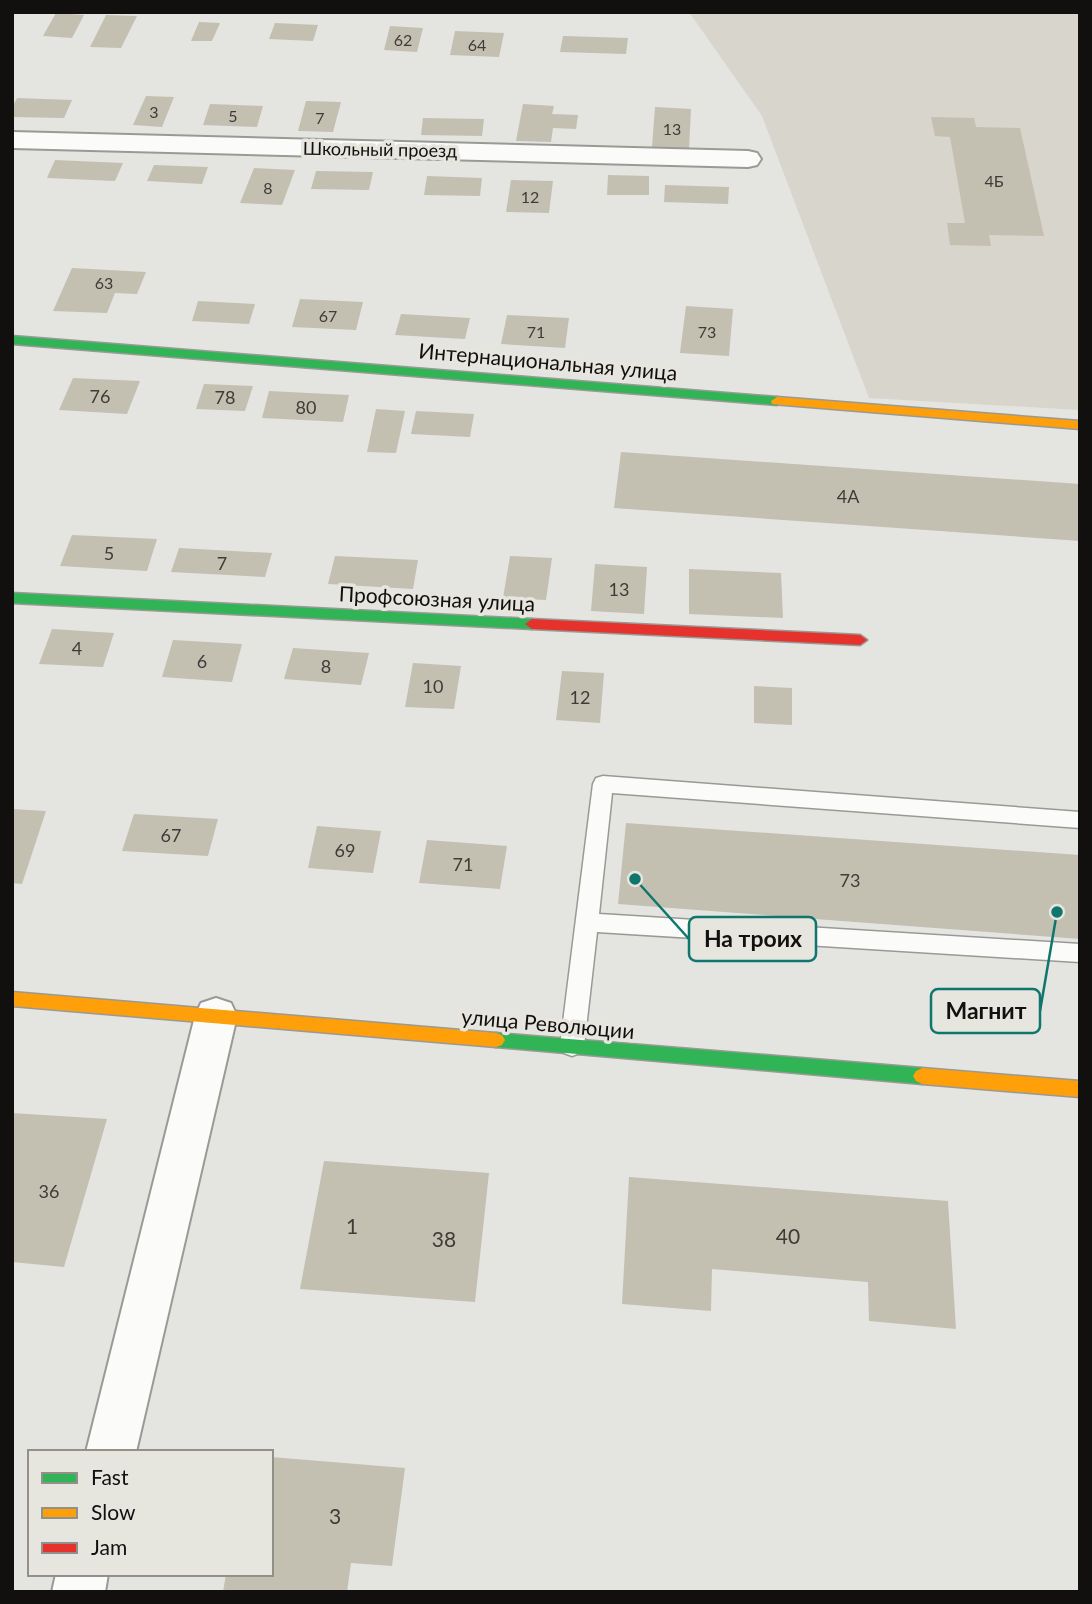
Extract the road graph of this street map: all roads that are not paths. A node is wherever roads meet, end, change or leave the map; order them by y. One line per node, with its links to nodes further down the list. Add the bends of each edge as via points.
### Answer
1 (12, 140): 2 (street, Школьный проезд)
2 (748, 159)
3 (12, 340): 4 (street, Интернациональная улица)
4 (1080, 425)
5 (12, 598): 6 (street, Профсоюзная улица)
6 (860, 640)
7 (1080, 820): 8 (lane, via 603,784)
8 (587, 922): 9 (lane); 12 (lane)
9 (1080, 953)
10 (12, 999): 11 (street, улица Революции)
11 (216, 1016): 12 (street, улица Революции); 14 (street)
12 (572, 1046): 13 (street, улица Революции)
13 (1080, 1089)
14 (111, 1450)

